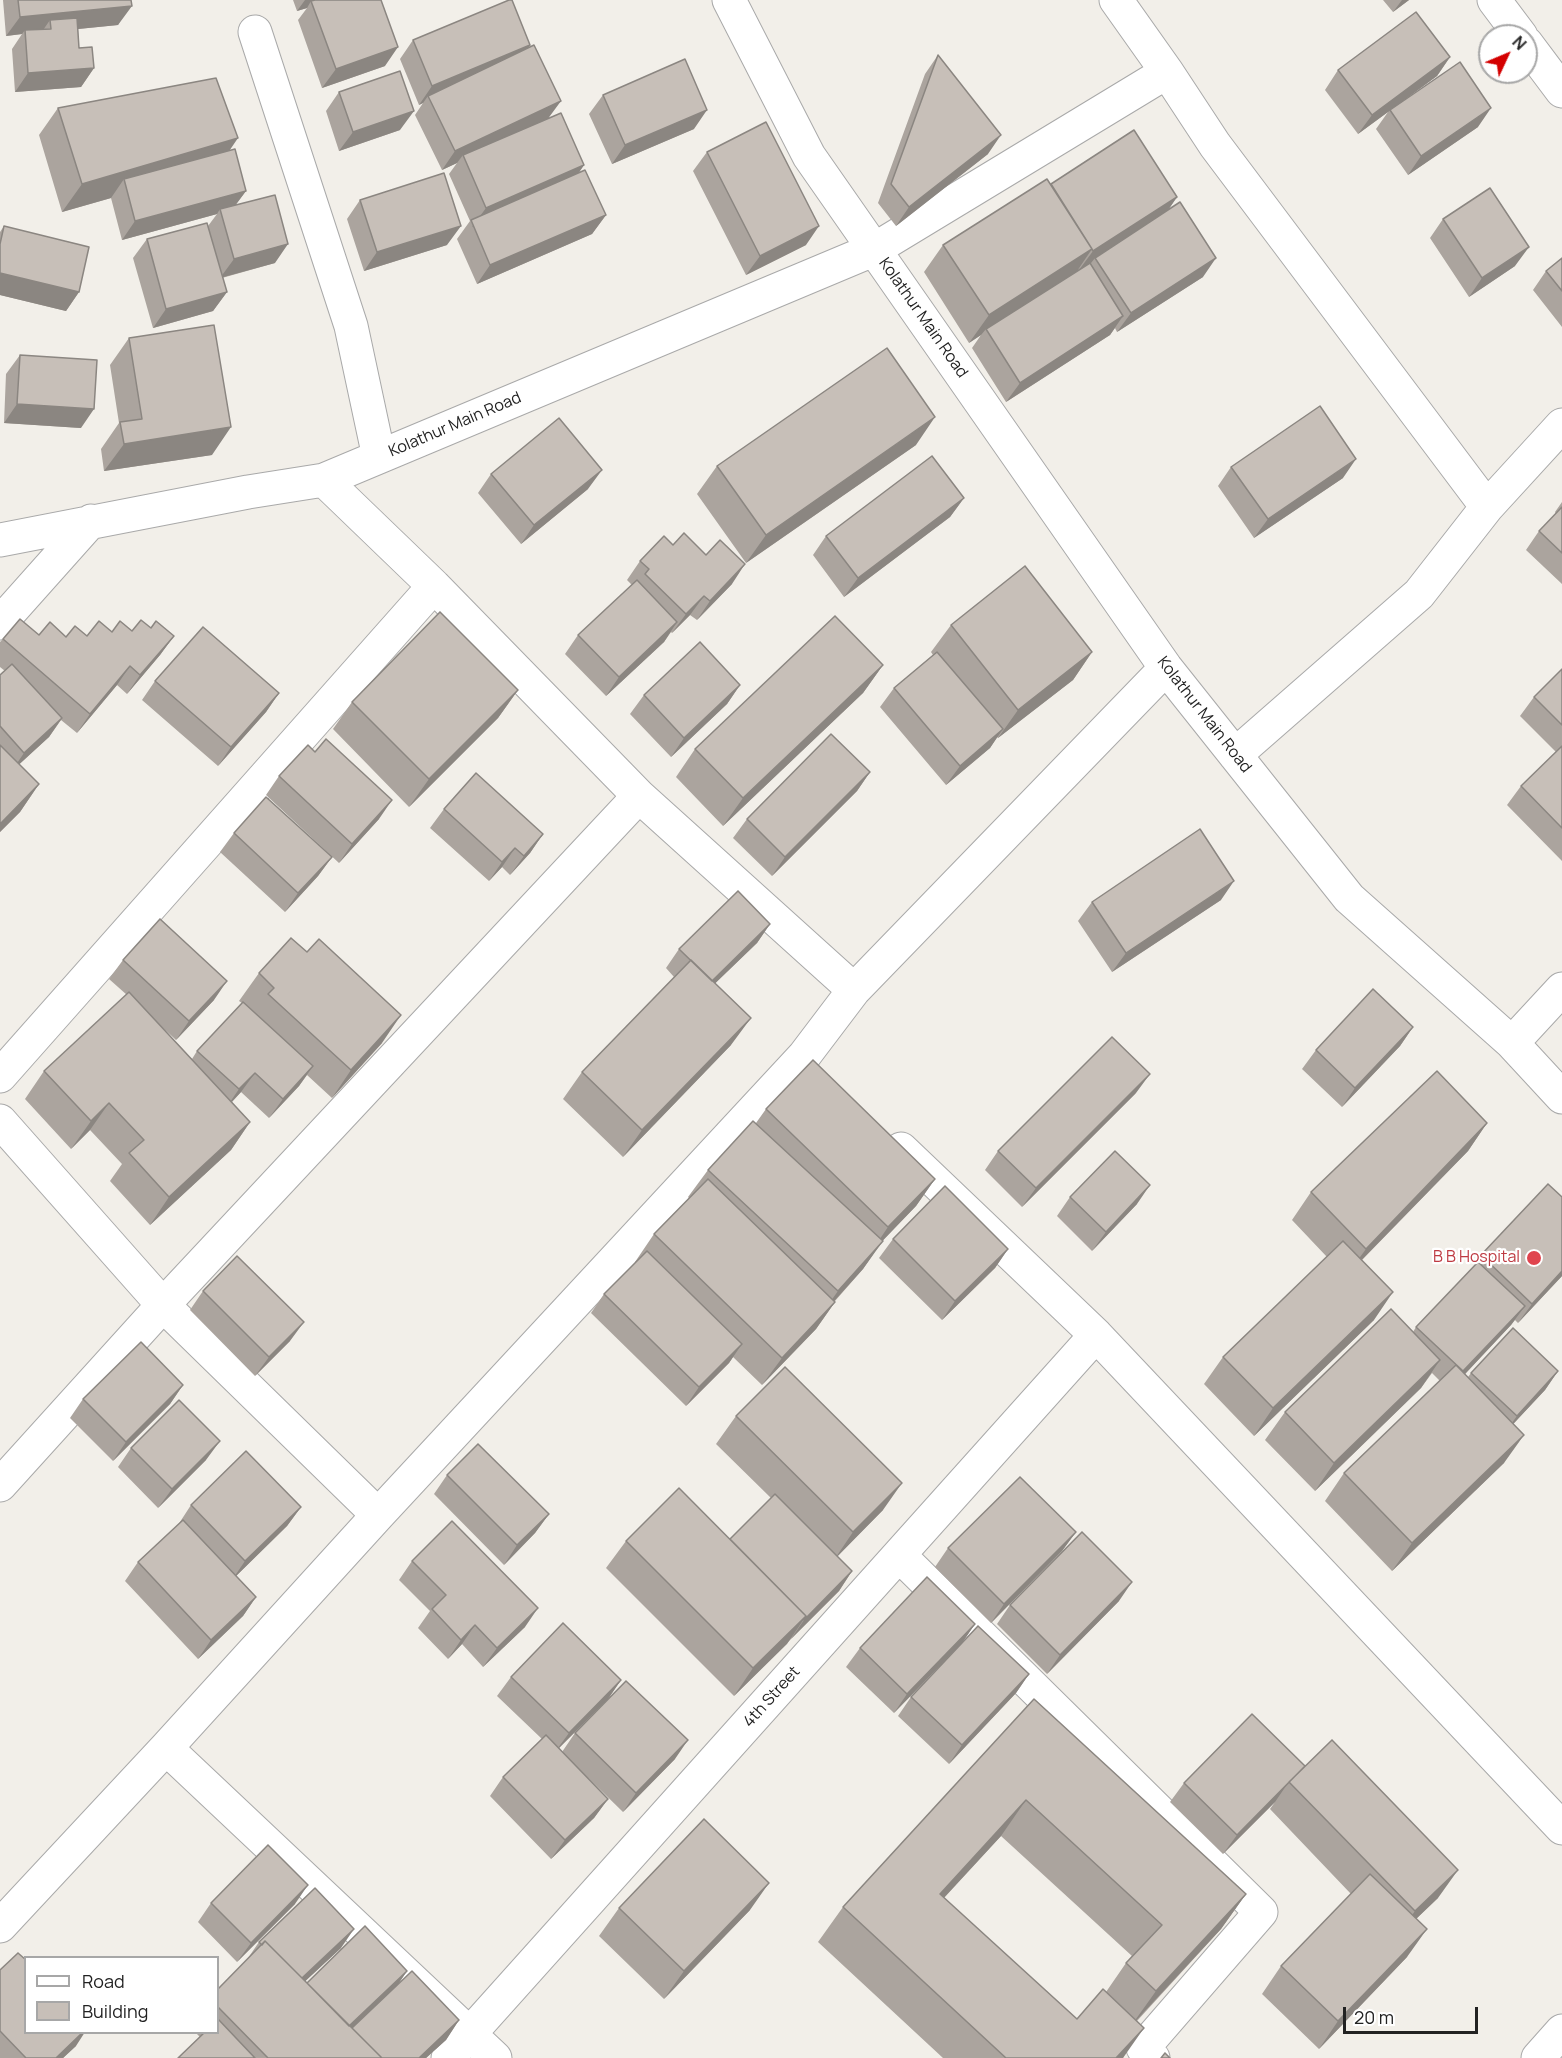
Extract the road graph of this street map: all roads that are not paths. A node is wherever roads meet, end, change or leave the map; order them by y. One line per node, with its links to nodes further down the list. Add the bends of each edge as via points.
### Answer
1 (729, 0): 9 (street, via 809,156)
2 (1116, 0): 7 (street)
3 (1494, 0): 4 (street)
4 (1512, 24)
5 (255, 32): 11 (street, via 351,326)
6 (1538, 59): 8 (street)
7 (1167, 72): 9 (street); 13 (street, via 1222,154)
8 (1562, 92)
9 (875, 249): 11 (street, Kolathur Main Road); 18 (street, Kolathur Main Road)
10 (1562, 425): 13 (street)
11 (380, 457): 12 (street, Kolathur Main Road)
12 (324, 480): 14 (street, Kolathur Main Road); 16 (street)
13 (1487, 507): 19 (street, via 1419,594)
14 (91, 521): 15 (street, Kolathur Main Road); 17 (street)
15 (0, 540)
16 (434, 586): 20 (street); 24 (street)
17 (0, 623)
18 (1166, 668): 19 (street, Kolathur Main Road); 22 (street)
19 (1235, 755): 23 (street, Kolathur Main Road, via 1349,898)
20 (639, 796): 22 (street); 28 (street)
21 (1562, 989): 23 (street)
22 (854, 990): 31 (street, via 813,1065)
23 (1512, 1043): 25 (street, Kolathur Main Road)
24 (0, 1076)
25 (1562, 1096)
26 (0, 1121): 28 (street)
27 (881, 1130): 29 (street)
28 (164, 1305): 30 (street); 31 (street)
29 (1096, 1335): 32 (street, 4th Street); 34 (street)
30 (0, 1485)
31 (378, 1515): 33 (street)
32 (899, 1555): 37 (street, 4th Street); 39 (street, via 1261,1912 1143,2048)
33 (166, 1748): 35 (street); 37 (street)
34 (1562, 1828)
35 (0, 1926)
36 (1562, 2031): 40 (street)
37 (458, 2047): 38 (street)
38 (495, 2058)
39 (1153, 2058)
40 (1538, 2058)

